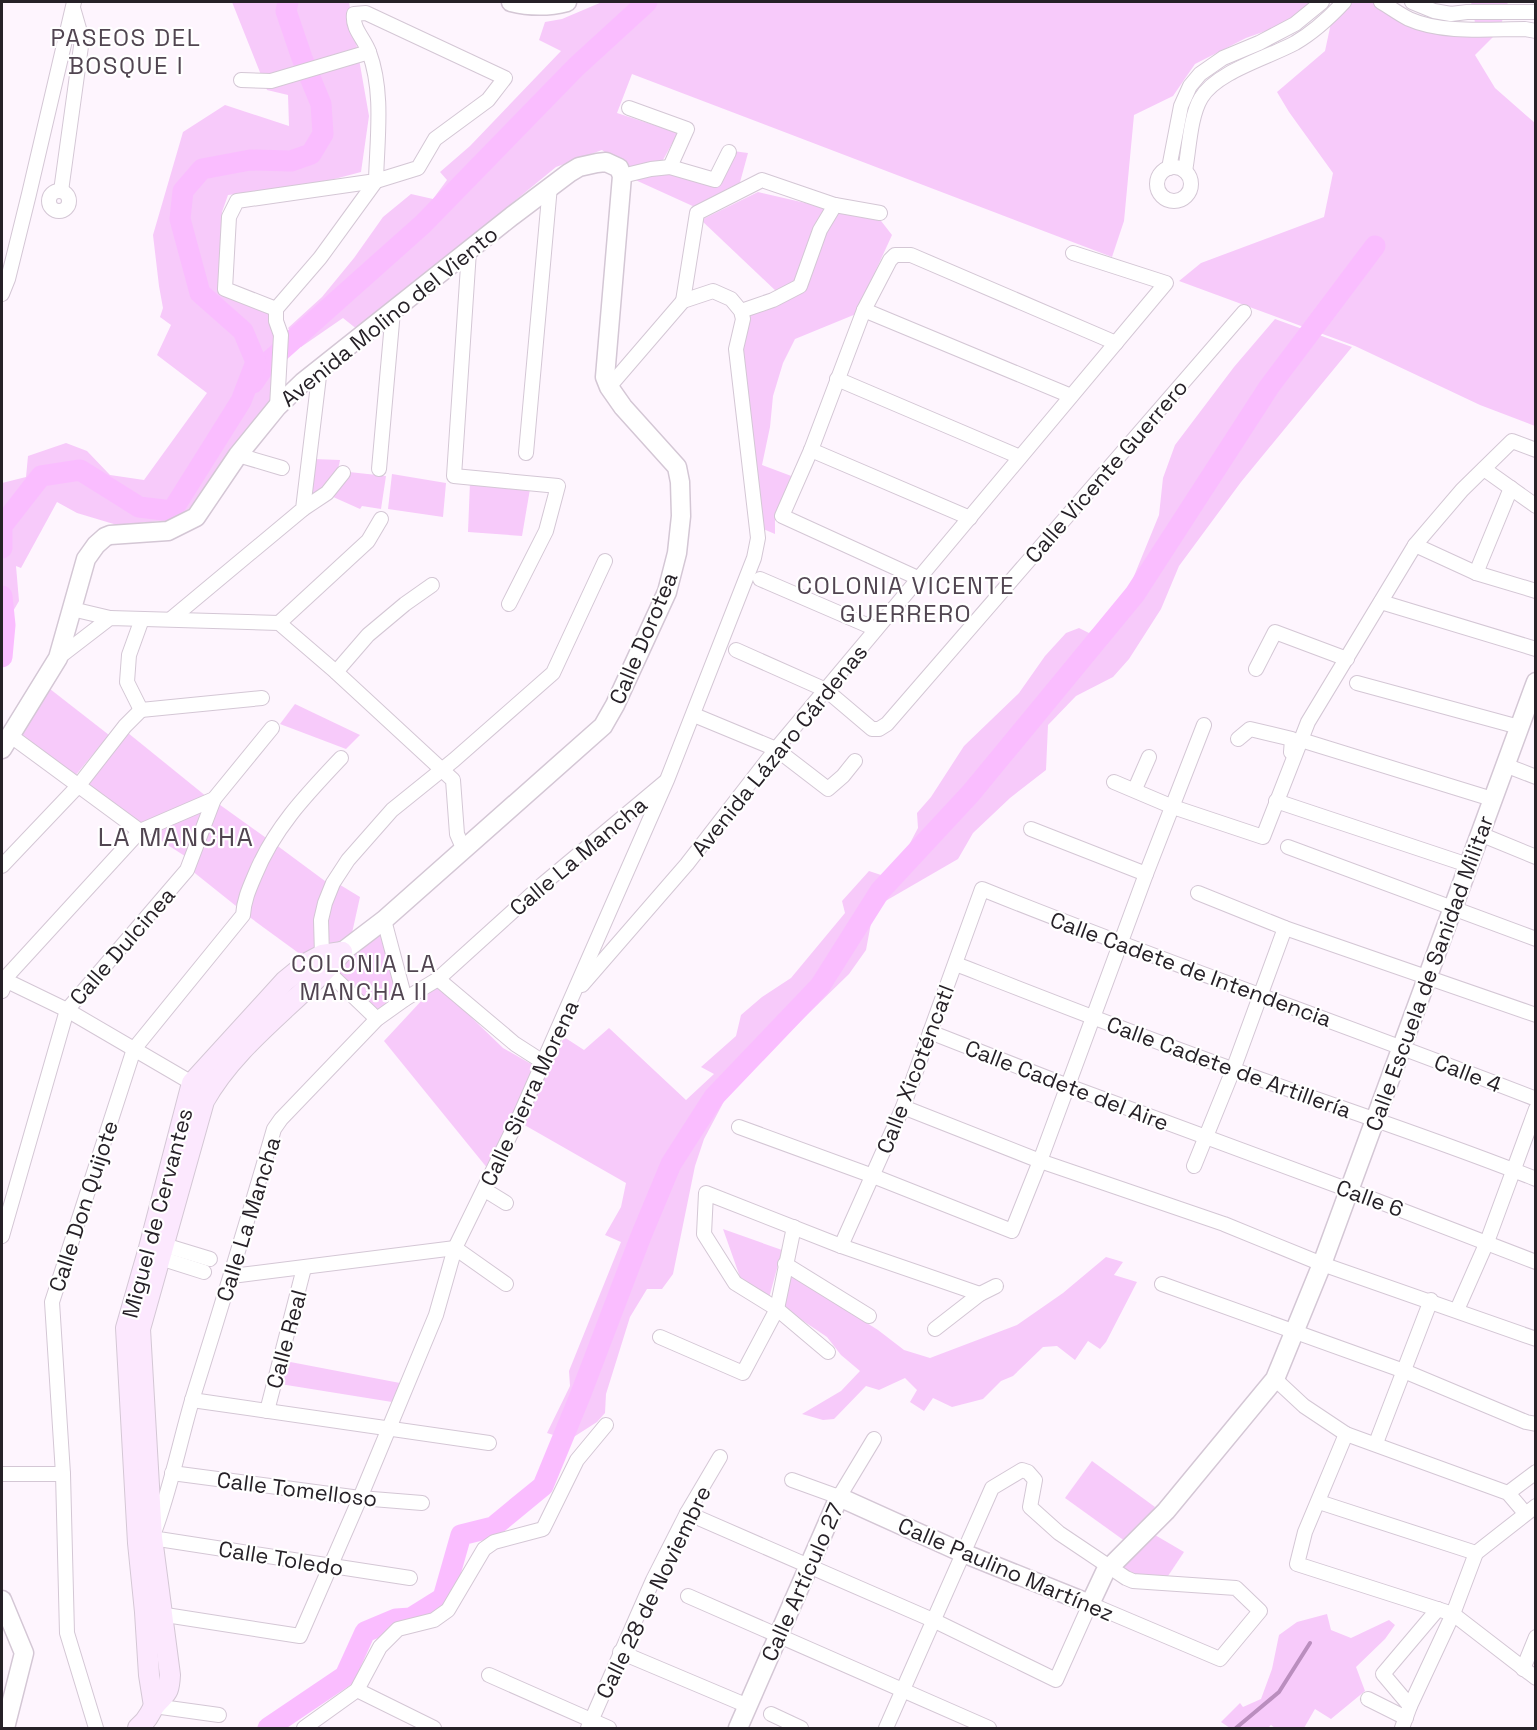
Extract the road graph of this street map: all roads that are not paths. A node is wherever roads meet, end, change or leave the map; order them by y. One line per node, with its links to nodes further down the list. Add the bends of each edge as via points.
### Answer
1 (511, 2): 2 (street, via 526,6)
2 (567, 2)
3 (1322, 2): 15 (street, via 1295,24 1223,58 1200,74 1180,106)
4 (1344, 2): 16 (street, via 1310,34 1210,86 1195,112)
5 (1381, 2): 9 (street, via 1428,25)
6 (1412, 2): 8 (street, via 1451,14)
7 (70, 3): 20 (street, via 82,39); 25 (street)
8 (1536, 12)
9 (1536, 31)
10 (369, 52): 11 (street, via 271,81); 18 (street, via 379,96); 18 (street, via 354,26 354,14 366,13 505,78 488,100 435,139 418,168)
11 (241, 80)
12 (629, 108): 14 (street, via 687,129)
13 (729, 152): 14 (street, via 715,180)
14 (670, 167): 17 (street)
15 (1169, 168): 16 (street); 16 (street, via 1160,175 1157,186 1161,196 1171,202 1182,200 1190,192 1191,180)
16 (1185, 171)
17 (622, 176): 19 (street, Avenida Molino del Viento, via 619,168 606,162 589,164); 36 (street, via 605,377)
18 (375, 181): 28 (street, via 320,258); 28 (street, via 237,201 229,217 225,289)
19 (550, 186): 23 (street, Avenida Molino del Viento); 41 (street)
20 (61, 191)
21 (835, 205): 22 (street); 27 (street, via 762,180 697,213); 31 (street, via 820,230 800,286)
22 (880, 213)
23 (469, 251): 30 (street, Avenida Molino del Viento); 61 (street, via 454,476 558,486 546,531)
24 (1073, 252): 33 (street, Avenida Lázaro Cárdenas, via 1166,284)
25 (5, 277): 26 (street)
26 (2, 294)
27 (683, 301): 31 (street, via 713,291 731,299); 36 (street)
28 (276, 309): 38 (street, via 281,335)
29 (864, 310): 33 (street, via 890,260 895,255 911,255); 35 (street); 37 (street)
30 (393, 311): 34 (street, Avenida Molino del Viento); 45 (street)
31 (741, 311): 79 (street, Calle Sierra Morena, via 736,349 757,549)
32 (1244, 312): 75 (street, Calle Vicente Guerrero, via 887,724 872,729)
33 (1116, 343): 37 (street, Avenida Lázaro Cárdenas)
34 (320, 368): 38 (street, Avenida Molino del Viento); 50 (street)
35 (837, 379): 39 (street); 43 (street)
36 (609, 387): 105 (street, Calle Dorotea, via 677,467 681,516 667,592 603,726)
37 (1071, 396): 43 (street, Avenida Lázaro Cárdenas)
38 (277, 407): 42 (street, Avenida Molino del Viento)
39 (811, 450): 51 (street); 57 (street, via 782,516)
40 (1536, 450): 46 (street, via 1512,441)
41 (526, 453)
42 (238, 455): 44 (street); 62 (street, Avenida Molino del Viento, via 205,506 188,522 168,531 110,535 100,541 86,559)
43 (1020, 457): 51 (street, Avenida Lázaro Cárdenas)
44 (282, 468)
45 (379, 469)
46 (1484, 469): 48 (street); 53 (street)
47 (343, 473): 50 (street, via 327,493)
48 (1511, 488): 49 (street); 55 (street)
49 (1536, 506)
50 (303, 509): 65 (street)
51 (970, 518): 57 (street, Avenida Lázaro Cárdenas)
52 (381, 519): 66 (street, via 368,542)
53 (1415, 545): 55 (street); 60 (street)
54 (605, 561): 91 (street, via 553,673)
55 (1476, 573): 59 (street)
56 (760, 579): 67 (street)
57 (920, 579): 67 (street, Avenida Lázaro Cárdenas)
58 (432, 585): 73 (street, via 368,635)
59 (1536, 591)
60 (1377, 599): 68 (street); 71 (street, via 1370,620)
61 (509, 604)
62 (72, 609): 63 (street); 70 (street, Avenida Molino del Viento)
63 (110, 618): 64 (street); 70 (street)
64 (142, 619): 65 (street); 78 (street, via 129,656 127,682)
65 (171, 619): 66 (street)
66 (279, 623): 73 (street)
67 (876, 629): 75 (street, Avenida Lázaro Cárdenas)
68 (1536, 649)
69 (736, 650): 75 (street)
70 (58, 658): 84 (street, Avenida Molino del Viento)
71 (1347, 659): 72 (street, via 1275,632); 85 (street, via 1308,722)
72 (1256, 669)
73 (336, 672): 91 (street)
74 (1357, 683): 81 (street)
75 (826, 690): 86 (street, Avenida Lázaro Cárdenas)
76 (1534, 690): 81 (street, Calle Escuela de Sanidad Militar)
77 (262, 698): 78 (street)
78 (141, 710): 95 (street)
79 (694, 715): 86 (street); 93 (street, Calle Sierra Morena)
80 (1204, 725): 100 (street)
81 (1519, 727): 90 (street, Calle Escuela de Sanidad Militar)
82 (272, 728): 97 (street)
83 (1238, 739): 85 (street, via 1250,729 1292,739 1292,752)
84 (6, 742): 95 (street)
85 (1298, 747): 98 (street); 99 (street)
86 (776, 750): 89 (street, via 828,789); 118 (street, Avenida Lázaro Cárdenas, via 687,864)
87 (1149, 757): 96 (street)
88 (340, 758): 134 (street, Calle Don Quijote, via 289,814 260,862 244,901 243,915)
89 (855, 761)
90 (1505, 765): 92 (street); 98 (street, Calle Escuela de Sanidad Militar)
91 (441, 770): 105 (street, via 453,780 457,834); 120 (street, via 392,810 338,876 321,920)
92 (1536, 777)
93 (667, 780): 115 (street, Calle Sierra Morena); 123 (street, Calle La Mancha)
94 (1114, 782): 96 (street)
95 (79, 785): 102 (street); 108 (street)
96 (1134, 789): 100 (street)
97 (214, 799): 102 (street); 128 (street, Calle Dulcinea, via 187,870)
98 (1492, 799): 103 (street, Calle Escuela de Sanidad Militar)
99 (1276, 801): 100 (street, via 1263,837); 107 (street)
100 (1173, 807): 109 (street)
101 (1031, 829): 109 (street)
102 (140, 831): 124 (street)
103 (1479, 834): 106 (street); 107 (street, Calle Escuela de Sanidad Militar)
104 (1288, 847): 112 (street)
105 (463, 848): 113 (street, Calle Dorotea)
106 (1536, 857)
107 (1468, 865): 112 (street, Calle Escuela de Sanidad Militar)
108 (2, 866)
109 (1146, 874): 117 (street)
110 (982, 889): 117 (street, Calle Cadete de Intendencia); 121 (street, Calle Xicoténcatl)
111 (1198, 893): 114 (street)
112 (1454, 908): 116 (street); 122 (street, Calle Escuela de Sanidad Militar)
113 (384, 920): 119 (street, Calle Dorotea); 127 (street)
114 (1285, 927): 122 (street); 126 (street)
115 (599, 933): 118 (street); 125 (street, Calle Sierra Morena)
116 (1536, 939)
117 (1120, 945): 126 (street, Calle Cadete de Intendencia); 130 (street)
118 (615, 946): 125 (street, Avenida Lázaro Cárdenas)
119 (342, 952): 120 (main road, Calle Dorotea)
120 (324, 963): 131 (street); 137 (main road, Miguel de Cervantes, via 308,963 285,981); 158 (main road, via 214,1082 204,1101)
121 (956, 964): 130 (street, Calle Cadete de Artillería); 132 (street, Calle Xicoténcatl)
122 (1427, 977): 129 (street); 133 (street, Calle Escuela de Sanidad Militar)
123 (438, 979): 127 (street, Calle La Mancha); 135 (street, via 514,1044)
124 (3, 985): 128 (street)
125 (574, 994): 135 (street, Calle Sierra Morena)
126 (1260, 994): 133 (street, Calle Cadete de Intendencia); 136 (street)
127 (405, 999): 131 (street, Calle La Mancha)
128 (67, 1010): 134 (street); 154 (street, Calle Dulcinea)
129 (1536, 1015)
130 (1092, 1018): 136 (street, Calle Cadete de Artillería); 138 (street)
131 (377, 1019): 164 (street, Calle La Mancha, via 276,1124)
132 (930, 1032): 138 (street, Calle Cadete del Aire); 140 (street, Calle Xicoténcatl)
133 (1400, 1046): 139 (street, Calle 4); 142 (street, Calle Escuela de Sanidad Militar)
134 (134, 1049): 137 (street); 193 (street, Calle Don Quijote, via 52,1302)
135 (543, 1062): 150 (street, Calle Sierra Morena)
136 (1233, 1070): 142 (street, Calle Cadete de Artillería); 144 (street)
137 (192, 1083): 213 (main road, Miguel de Cervantes, via 126,1328 138,1543)
138 (1068, 1086): 144 (street, Calle Cadete del Aire); 145 (street)
139 (1536, 1099)
140 (903, 1107): 145 (street); 148 (street, Calle Xicoténcatl)
141 (1536, 1109): 147 (street)
142 (1375, 1119): 147 (street, Calle Cadete de Artillería); 151 (street, Calle Escuela de Sanidad Militar)
143 (740, 1127): 148 (street)
144 (1204, 1138): 146 (street); 151 (street, Calle 6)
145 (1040, 1161): 148 (street, via 1012,1231); 161 (street, via 1224,1224)
146 (1194, 1166)
147 (1513, 1170): 149 (street, Calle Cadete de Artillería); 155 (street)
148 (873, 1176): 156 (street, Calle Xicoténcatl)
149 (1536, 1179)
150 (485, 1190): 152 (street); 157 (street, Calle Sierra Morena)
151 (1349, 1190): 155 (street, Calle 6); 161 (street, Calle Escuela de Sanidad Militar)
152 (506, 1203)
153 (794, 1227): 156 (street); 160 (street); 170 (street, via 705,1193 704,1234 735,1282)
154 (2, 1236)
155 (1486, 1242): 159 (street, Calle 6); 171 (street)
156 (841, 1246): 168 (street)
157 (455, 1248): 163 (street); 165 (street); 184 (street, Calle Sierra Morena, via 436,1315)
158 (162, 1252): 162 (street); 202 (main road, via 140,1329)
159 (1536, 1262)
160 (785, 1264): 170 (street); 172 (street)
161 (1322, 1264): 169 (street); 174 (street, Calle Escuela de Sanidad Militar)
162 (207, 1266)
163 (304, 1268): 164 (street); 181 (street, Calle Real)
164 (232, 1276): 180 (street, Calle La Mancha)
165 (506, 1284)
166 (1162, 1284): 174 (street)
167 (996, 1286): 168 (street)
168 (980, 1294): 173 (street)
169 (1431, 1300): 171 (street); 178 (street)
170 (777, 1309): 175 (street, via 743,1373); 177 (street)
171 (1457, 1310): 176 (street)
172 (869, 1316)
173 (934, 1329)
174 (1295, 1330): 178 (street); 179 (street, Calle Escuela de Sanidad Militar)
175 (660, 1337)
176 (1536, 1339)
177 (828, 1352)
178 (1404, 1371): 182 (street); 188 (street)
179 (1275, 1379): 185 (street, via 1304,1406); 207 (street, Calle Escuela de Sanidad Militar, via 1166,1511)
180 (192, 1400): 181 (street); 191 (street, Calle La Mancha)
181 (267, 1411): 184 (street)
182 (1531, 1423)
183 (606, 1425): 223 (street, via 577,1460 543,1529 494,1542 484,1549 448,1610 434,1620 398,1629 380,1647)
184 (388, 1429): 187 (street); 197 (street, Calle Sierra Morena)
185 (1346, 1434): 188 (street); 198 (street)
186 (874, 1439): 196 (street, Calle Artículo 27)
187 (489, 1443)
188 (1376, 1443): 195 (street)
189 (720, 1457): 201 (street, Calle 28 de Noviembre)
190 (1536, 1472): 195 (street)
191 (172, 1473): 197 (street, Calle Tomelloso); 202 (street, Calle La Mancha)
192 (2, 1474): 193 (street)
193 (63, 1474): 233 (street, Calle Don Quijote, via 67,1633)
194 (792, 1480): 196 (street, Calle Paulino Martínez)
195 (1508, 1493): 200 (street)
196 (839, 1497): 203 (street, Calle Paulino Martínez); 206 (street, Calle Artículo 27)
197 (360, 1498): 199 (street, Calle Tomelloso); 205 (street, Calle Sierra Morena)
198 (1319, 1502): 204 (street); 212 (street, via 1305,1532 1297,1564)
199 (422, 1503)
200 (1530, 1510): 204 (street)
201 (687, 1513): 206 (street); 218 (street, Calle 28 de Noviembre)
202 (152, 1538): 205 (street, Calle Toledo); 213 (main road)
203 (963, 1553): 207 (street, via 992,1488 1022,1470 1035,1480 1030,1508); 211 (street, Calle Paulino Martínez); 215 (street)
204 (1476, 1553): 214 (street)
205 (331, 1566): 208 (street, Calle Toledo); 213 (street, Calle Sierra Morena, via 300,1636)
206 (808, 1567): 215 (street); 216 (street, Calle Artículo 27)
207 (1111, 1568): 211 (street, Calle Escuela de Sanidad Militar, via 1105,1572); 211 (street, Calle Paulino Martínez, via 1132,1581 1236,1588 1260,1611 1220,1659)
208 (410, 1578)
209 (688, 1596): 216 (street)
210 (2, 1600): 232 (street, via 24,1653)
211 (1090, 1604): 215 (street, via 1056,1680)
212 (1438, 1609): 214 (street); 230 (street, via 1383,1674)
213 (153, 1613): 226 (main road, via 170,1675 166,1696)
214 (1453, 1614): 219 (street); 230 (street)
215 (935, 1621): 224 (street)
216 (778, 1636): 221 (street, Calle Artículo 27); 224 (street)
217 (1536, 1637): 219 (street)
218 (620, 1652): 227 (street); 231 (street, Calle 28 de Noviembre)
219 (1523, 1669): 222 (street)
220 (489, 1675): 231 (street)
221 (760, 1678): 227 (street, Calle Artículo 27); 239 (street, via 763,1686)
222 (1536, 1678)
223 (357, 1690): 235 (street); 236 (street)
224 (903, 1692): 241 (street); 242 (street)
225 (1368, 1698): 230 (street)
226 (154, 1706): 228 (street); 234 (main road, via 148,1720)
227 (748, 1706): 238 (street, Calle Artículo 27)
228 (219, 1714)
229 (771, 1714): 240 (street)
230 (1406, 1717)
231 (589, 1724): 237 (street)
232 (5, 1728)
233 (96, 1728)
234 (138, 1728)
235 (304, 1728)
236 (434, 1728)
237 (609, 1728)
238 (738, 1728)
239 (744, 1728)
240 (801, 1728)
241 (886, 1728)
242 (989, 1728)

